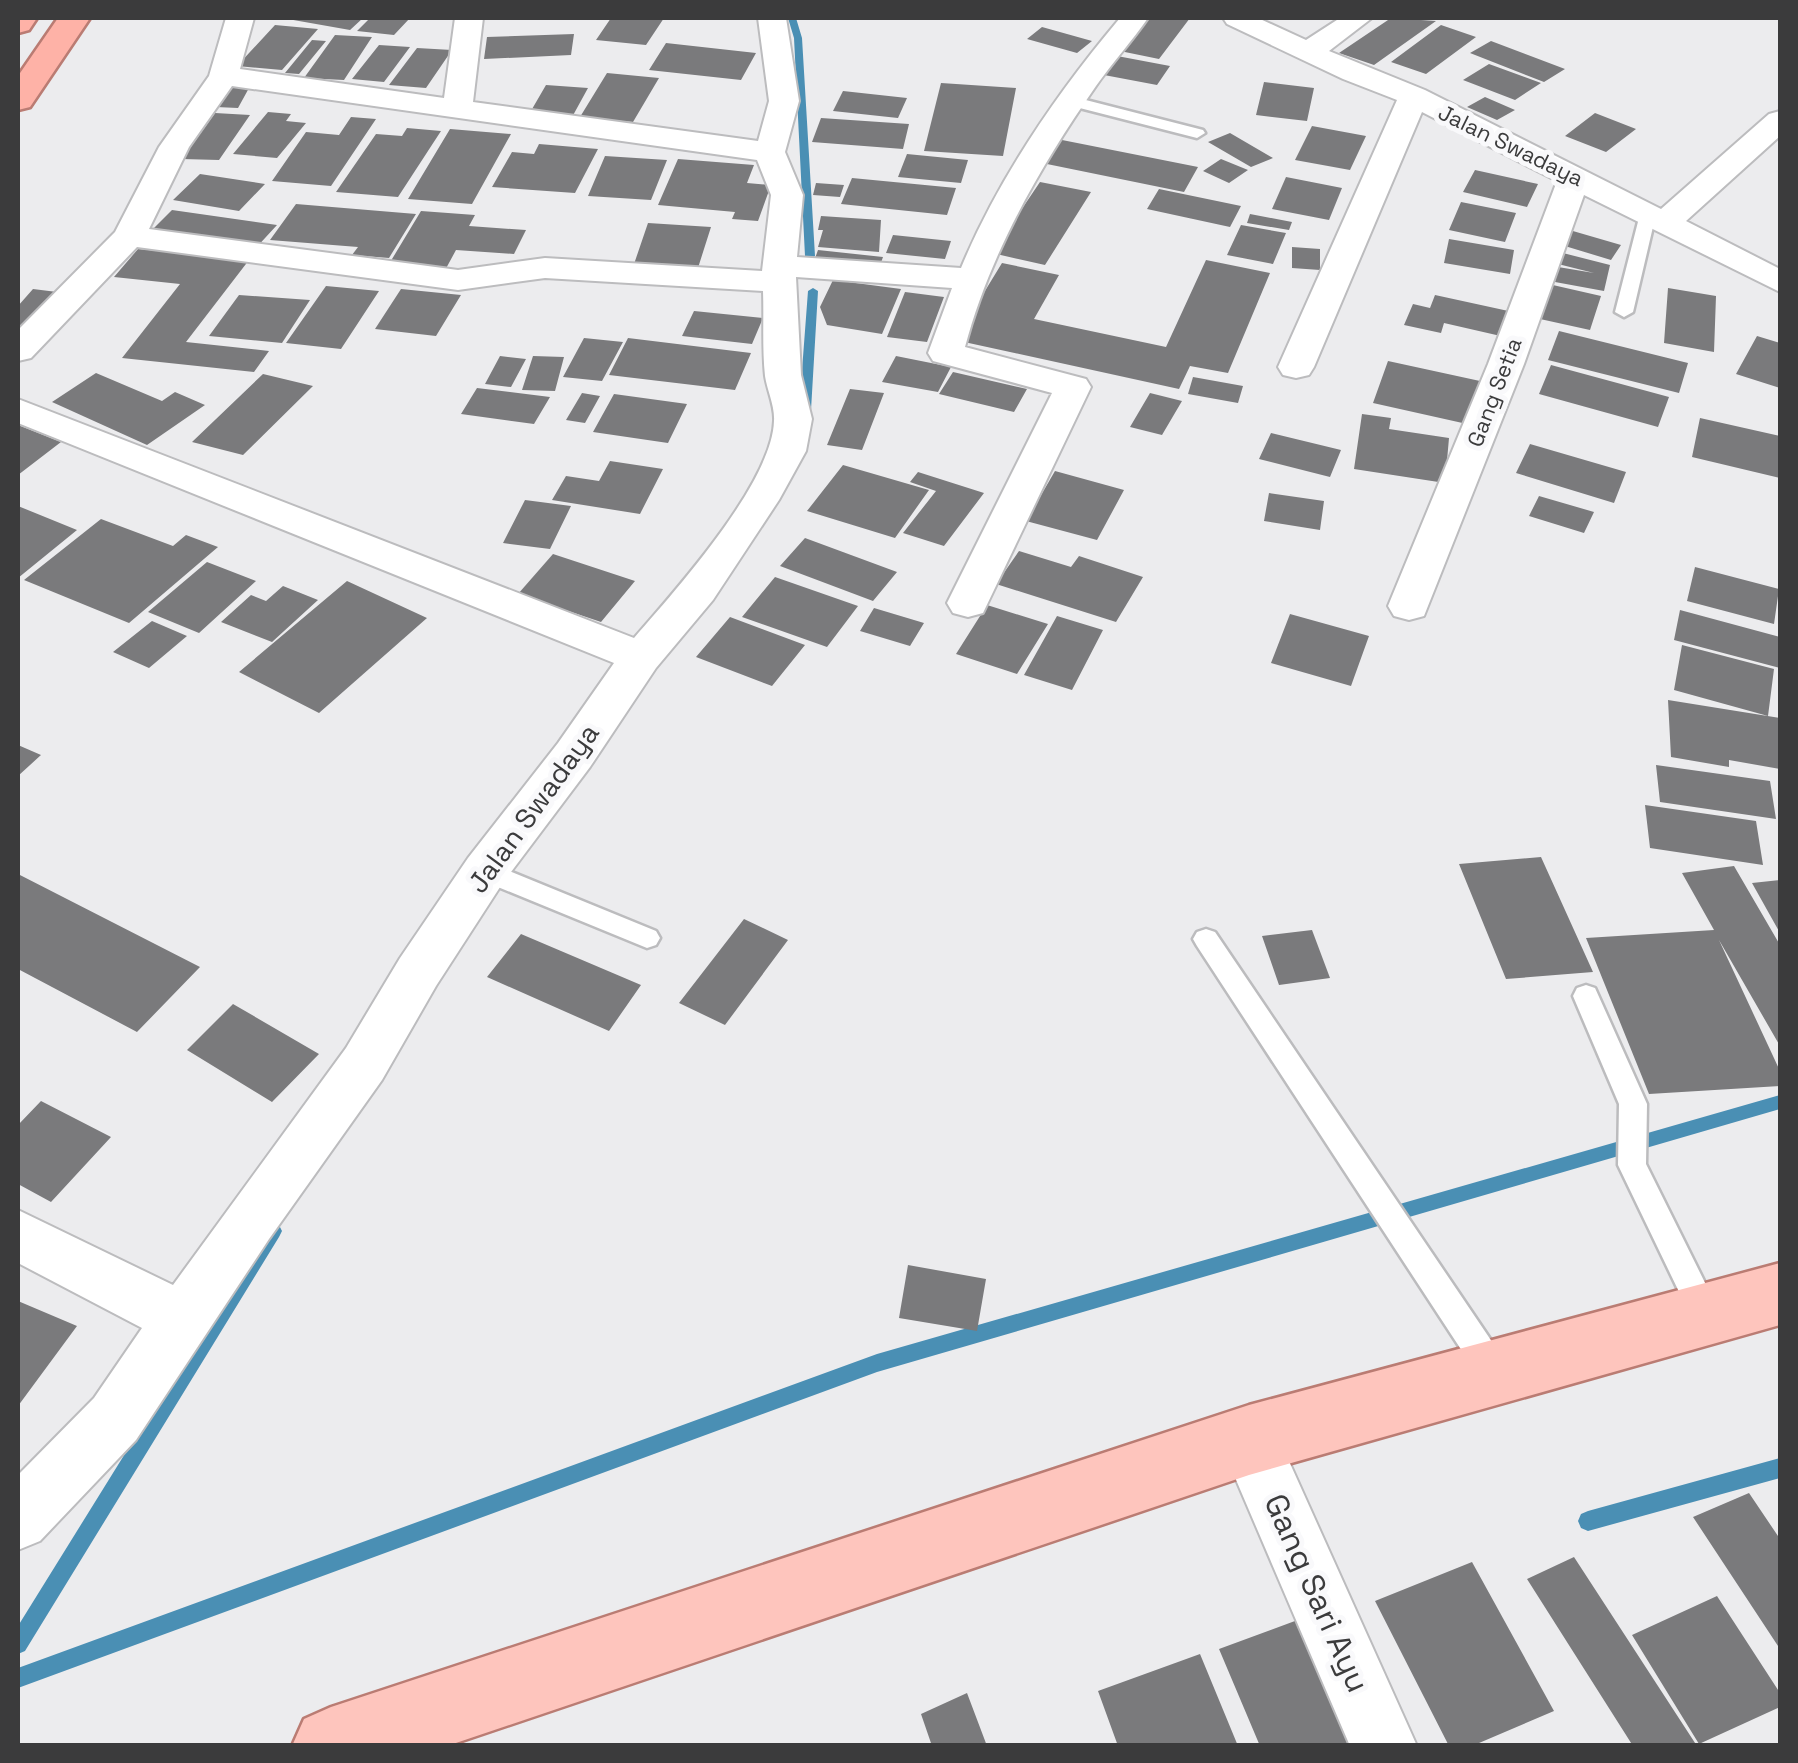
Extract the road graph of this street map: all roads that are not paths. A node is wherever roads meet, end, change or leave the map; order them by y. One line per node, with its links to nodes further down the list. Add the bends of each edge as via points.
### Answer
1 (74, 18): 11 (highway)
2 (240, 18): 9 (street)
3 (469, 18): 13 (street)
4 (772, 18): 16 (street, via 784,102)
5 (1134, 18): 12 (street)
6 (1237, 18): 8 (street, Jalan Swadaya)
7 (1358, 18): 8 (street)
8 (1308, 52): 10 (street, Jalan Swadaya)
9 (224, 76): 13 (street); 19 (street, via 174,148)
10 (1414, 96): 17 (street, Jalan Swadaya); 25 (street)
11 (18, 100)
12 (1074, 102): 15 (lane); 21 (street, via 986,244)
13 (457, 111): 16 (street)
14 (1780, 120): 18 (street)
15 (1198, 133)
16 (770, 152): 20 (street, Jalan Swadaya, via 787,195)
17 (1575, 176): 18 (street, Jalan Swadaya); 28 (street, Gang Setia)
18 (1656, 218): 22 (street, Jalan Swadaya); 23 (lane)
19 (129, 236): 20 (street, via 458,280 545,268); 24 (street)
20 (780, 274): 21 (street); 29 (street, Jalan Swadaya, via 783,375 793,419 787,452 699,590)
21 (973, 279): 27 (street, via 946,353 1072,387)
22 (1780, 282)
23 (1624, 312)
24 (18, 350)
25 (1296, 367)
26 (18, 410): 29 (street)
27 (968, 603)
28 (1409, 606)
29 (641, 658): 30 (street, Jalan Swadaya)
30 (489, 874): 31 (lane); 37 (street, Jalan Swadaya, via 418,972 364,1064)
31 (647, 938)
32 (1206, 938): 38 (lane)
33 (1586, 996): 36 (lane, via 1632,1104 1632,1164)
34 (18, 1236): 37 (street)
35 (1780, 1294): 36 (main road)
36 (1706, 1315): 38 (main road)
37 (182, 1319): 40 (street, Jalan Swadaya, via 114,1419)
38 (1495, 1373): 39 (main road)
39 (1249, 1440): 41 (main road); 42 (street, Gang Sari Ayu)
40 (18, 1519)
41 (331, 1746)
42 (1384, 1746)

